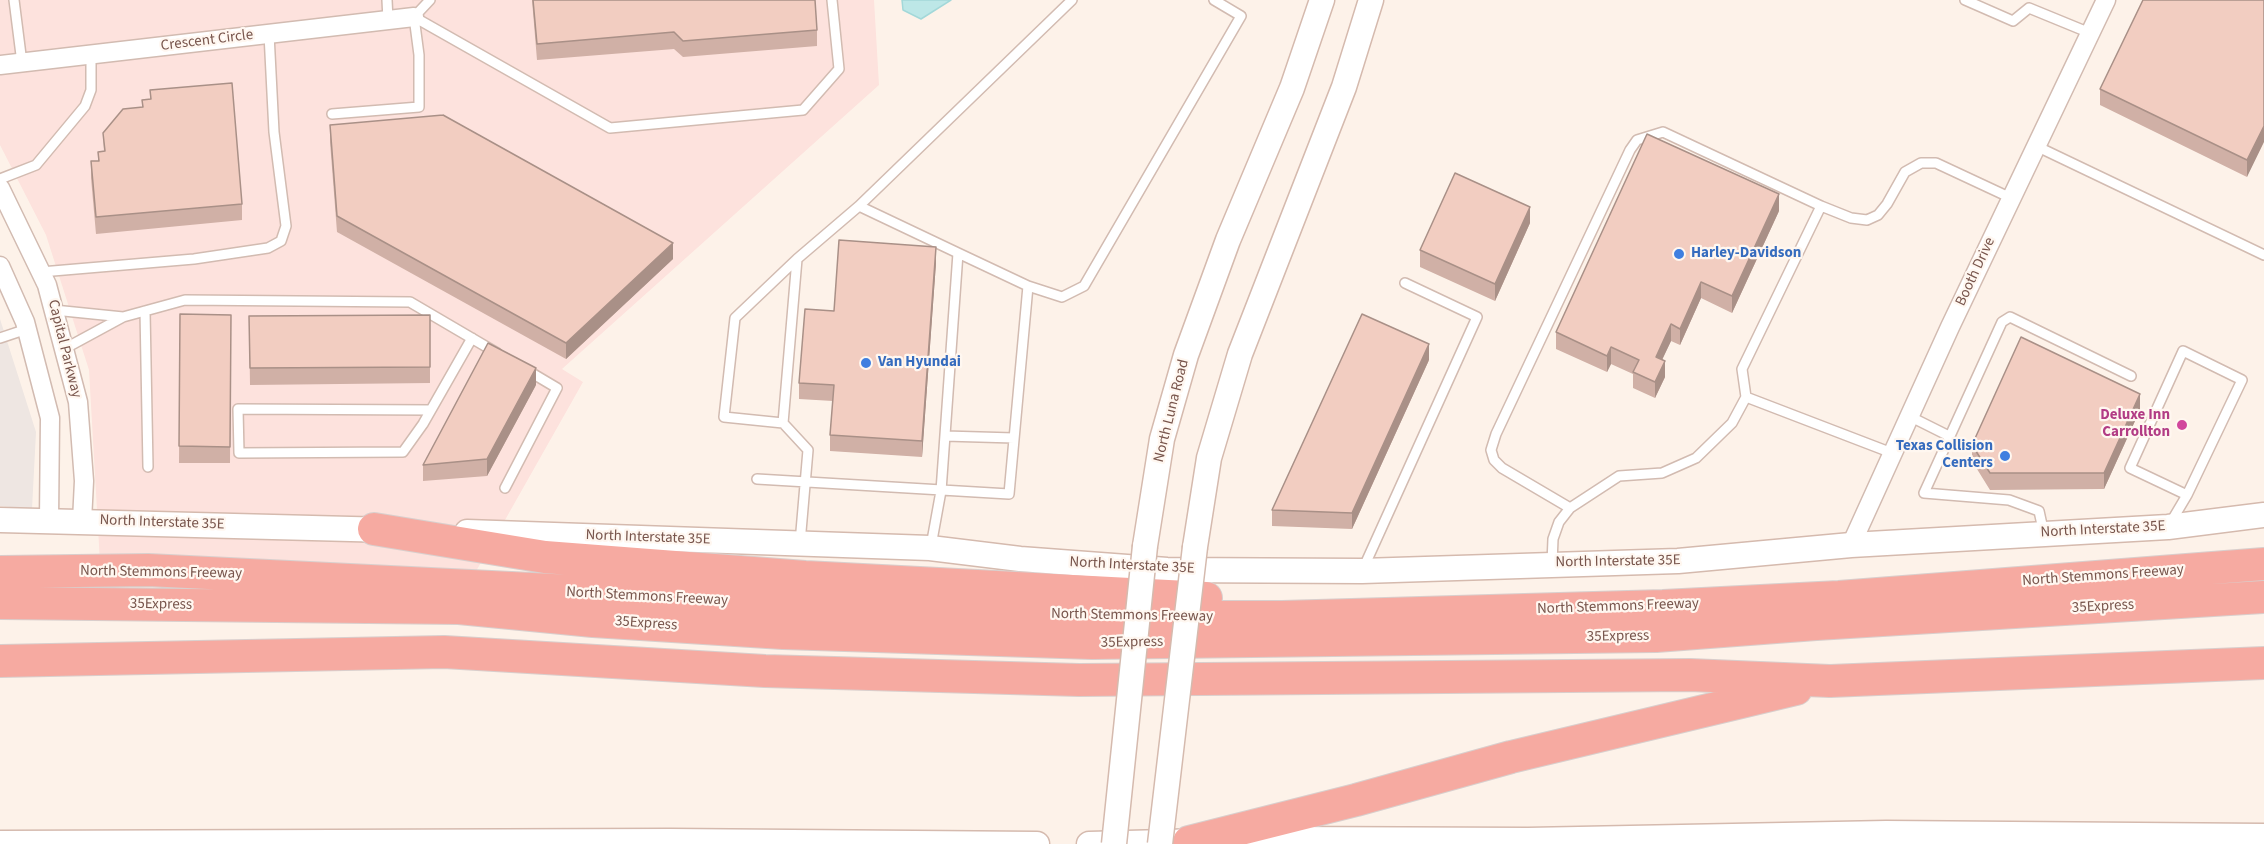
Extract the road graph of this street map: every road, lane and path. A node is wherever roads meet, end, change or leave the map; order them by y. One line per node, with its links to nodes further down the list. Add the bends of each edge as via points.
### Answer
1 (14, 0): 17 (lane)
2 (387, 0): 13 (lane)
3 (430, 0): 12 (lane)
4 (832, 0): 12 (lane, via 839,69 803,110 610,128)
5 (1072, 0): 24 (lane)
6 (1214, 0): 32 (lane, via 1241,16 1084,286 1062,297)
7 (1322, 0): 96 (main road, North Luna Road, bridge, via 1292,88 1228,240 1186,355 1162,439 1145,546)
8 (1371, 0): 90 (main road, bridge, via 1344,87 1240,354 1209,458 1195,546)
9 (1965, 0): 11 (lane, via 2013,21)
10 (2106, 0): 14 (street, Booth Drive)
11 (2028, 4): 14 (lane)
12 (414, 17): 13 (street, Crescent Circle); 19 (lane, via 419,107)
13 (388, 20): 15 (street, Crescent Circle)
14 (2090, 33): 20 (street, Booth Drive)
15 (268, 34): 16 (street, Crescent Circle); 30 (lane, via 274,132 286,226 280,241 268,248 194,259)
16 (91, 55): 17 (street, Crescent Circle); 21 (lane, via 91,90 85,106 36,165)
17 (22, 63): 18 (street, Crescent Circle)
18 (0, 65)
19 (332, 114)
20 (2036, 147): 23 (street, Booth Drive); 27 (lane)
21 (0, 179)
22 (0, 188): 30 (street, Capital Parkway)
23 (2011, 198): 25 (lane, via 1935,163 1921,163 1905,172 1883,210 1867,220); 45 (street, Booth Drive)
24 (859, 206): 26 (lane); 28 (lane)
25 (1821, 206): 43 (lane, via 1742,369); 57 (lane, via 1663,132 1637,140 1491,450 1502,468)
26 (958, 253): 32 (lane); 47 (lane)
27 (2264, 255)
28 (797, 259): 46 (lane); 46 (lane, via 735,318 724,417)
29 (0, 266): 36 (street, Capital Parkway)
30 (41, 272): 33 (street, Capital Parkway)
31 (1405, 283): 70 (lane, via 1477,317)
32 (1028, 286): 49 (lane)
33 (54, 310): 35 (lane); 39 (street, Capital Parkway)
34 (145, 311): 35 (lane); 38 (lane, via 185,300 410,302); 51 (lane)
35 (123, 317): 39 (lane)
36 (27, 329): 37 (lane); 60 (street, Capital Parkway, via 50,418)
37 (0, 338)
38 (472, 338): 40 (lane); 44 (lane)
39 (64, 349): 61 (street, Capital Parkway, via 78,402 84,480)
40 (510, 360)
41 (519, 366): 54 (lane, via 557,388)
42 (2131, 376): 48 (lane, via 2010,316 2005,318)
43 (1746, 397): 50 (lane); 57 (lane, via 1732,423 1696,459 1662,473 1619,476)
44 (431, 410): 44 (lane, via 403,452 240,453 238,409)
45 (1909, 416): 48 (lane); 50 (street, Booth Drive)
46 (783, 423): 53 (lane, via 808,450)
47 (945, 436): 49 (lane); 55 (lane)
48 (1949, 436): 64 (lane, via 1924,493 2009,500 2039,511)
49 (1014, 438): 55 (lane, via 1009,494)
50 (1892, 453): 66 (street, Booth Drive)
51 (148, 467)
52 (757, 479): 53 (lane)
53 (805, 483): 55 (lane); 65 (lane)
54 (505, 488)
55 (940, 491): 67 (lane)
56 (2187, 495): 56 (lane, via 2130,468 2183,351 2242,380); 62 (lane)
57 (1570, 508): 68 (lane, via 1553,539)
58 (2264, 515): 62 (main road, North Interstate 35E)
59 (0, 520): 60 (main road, North Interstate 35E)
60 (49, 520): 61 (main road, North Interstate 35E)
61 (82, 521): 63 (main road, North Interstate 35E)
62 (2168, 527): 64 (main road, North Interstate 35E)
63 (374, 529): 65 (main road, North Interstate 35E); 74 (highway, via 545,557 806,577 1210,598)
64 (2044, 534): 66 (main road, North Interstate 35E)
65 (800, 543): 67 (main road, North Interstate 35E)
66 (1851, 545): 68 (main road, North Interstate 35E, via 1678,561)
67 (930, 548): 70 (main road, North Interstate 35E, via 1167,570)
68 (1552, 563): 70 (main road, North Interstate 35E)
69 (2264, 564): 74 (highway, North Stemmons Freeway, via 1664,606)
70 (1362, 571)
71 (0, 572): 74 (highway, North Stemmons Freeway, via 148,570 1096,617)
72 (2264, 597): 73 (highway, 35Express, via 1656,636 1092,643 783,633 459,608)
73 (0, 603)
74 (1282, 618)
75 (0, 661): 77 (highway, via 444,652 765,670 1079,680 1690,675)
76 (2264, 663): 77 (highway)
77 (1830, 681): 90 (highway)
78 (2264, 836): 80 (main road)
79 (1884, 838): 80 (main road); 83 (main road)
80 (2206, 840)
81 (1278, 842): 82 (main road); 90 (main road)
82 (1434, 842): 83 (main road)
83 (1527, 842)
84 (0, 843): 91 (main road)
85 (284, 843): 86 (main road); 93 (main road)
86 (340, 843): 87 (main road)
87 (518, 843): 88 (main road)
88 (872, 843): 89 (main road)
89 (929, 843): 94 (main road)
90 (1175, 843): 95 (main road)
91 (42, 844): 92 (main road)
92 (94, 844): 93 (main road)
93 (215, 844)
94 (1036, 844)
95 (1089, 844)
96 (1114, 844)

